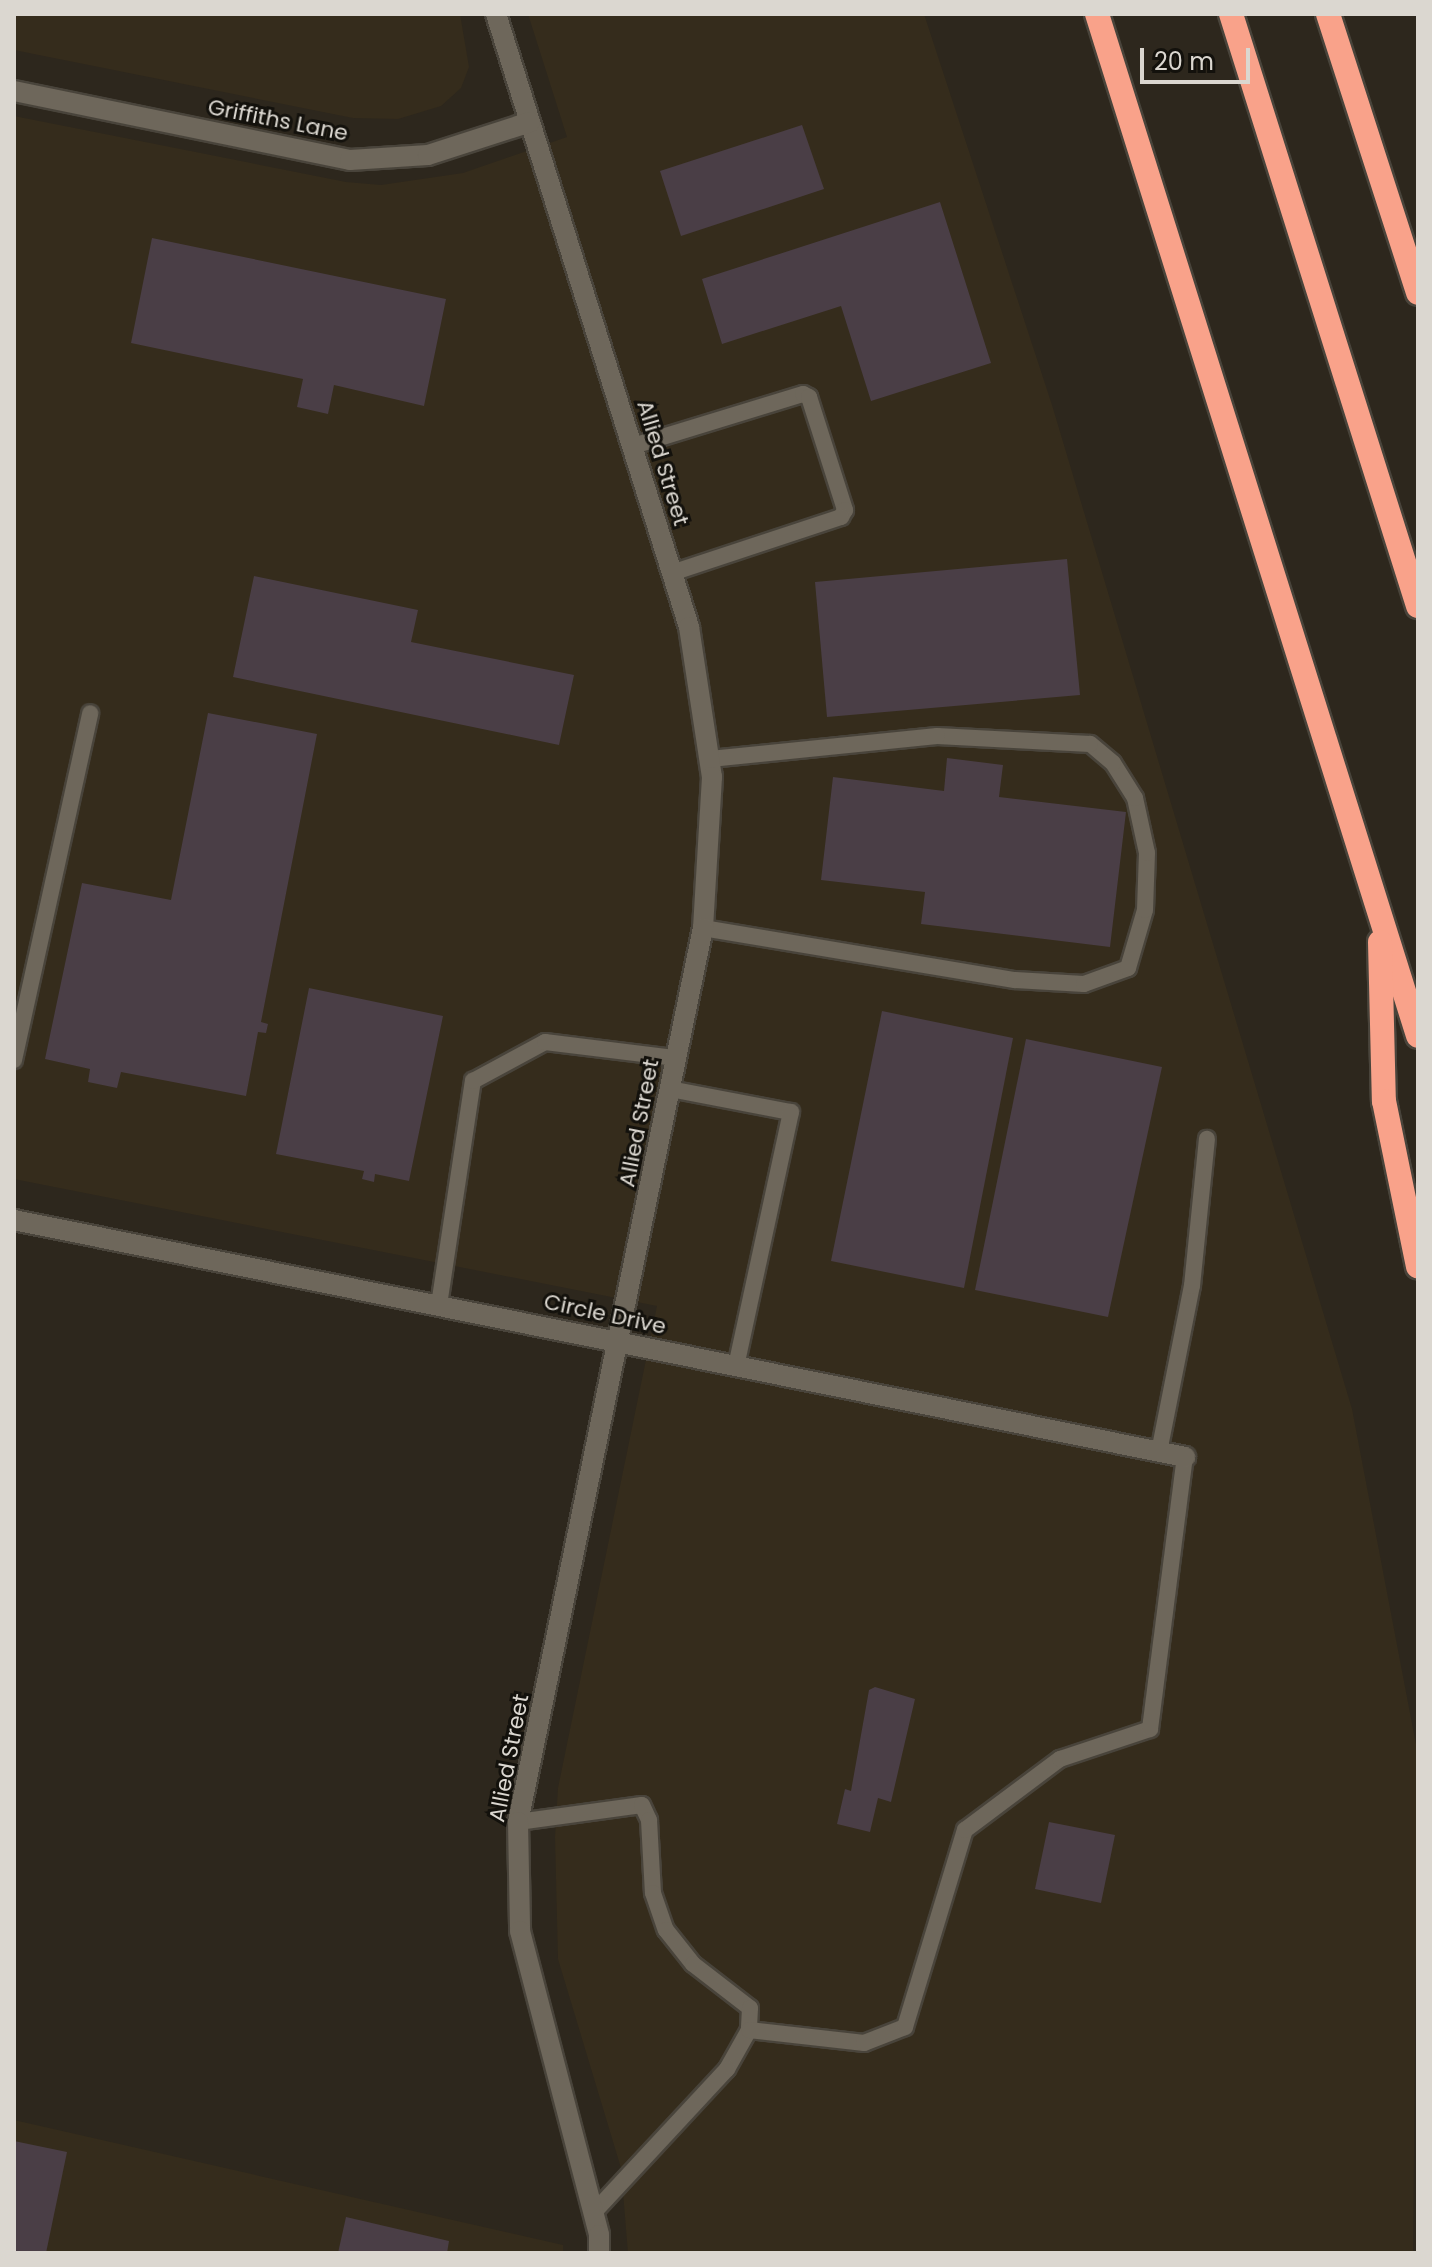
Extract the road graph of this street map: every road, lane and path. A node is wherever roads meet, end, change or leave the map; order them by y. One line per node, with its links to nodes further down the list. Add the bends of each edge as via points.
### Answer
1 (496, 14): 6 (street, Allied Street)
2 (1097, 14): 13 (highway)
3 (1231, 14): 10 (highway)
4 (1328, 14): 7 (highway)
5 (14, 91): 6 (street, Griffiths Lane, via 350,160 428,155)
6 (530, 122): 8 (street, Allied Street)
7 (1418, 293)
8 (633, 446): 9 (street, Allied Street); 9 (lane, via 803,394 809,397 845,510 841,517)
9 (672, 573): 12 (street, Allied Street, via 689,627)
10 (1418, 606)
11 (90, 713): 17 (lane)
12 (710, 759): 14 (street, Allied Street, via 711,852); 14 (lane, via 937,736 1090,744 1113,763 1135,798 1147,853 1145,910 1128,968 1084,984 1015,980)
13 (1380, 919): 15 (highway); 21 (highway, via 1384,1101)
14 (703, 928): 16 (street, Allied Street)
15 (1418, 1036)
16 (676, 1058): 18 (street, Allied Street); 22 (lane, via 545,1042 473,1081)
17 (14, 1060)
18 (670, 1089): 23 (street, Allied Street); 24 (lane, via 791,1112)
19 (1207, 1139): 25 (lane, via 1192,1286)
20 (14, 1220): 22 (street, Circle Drive)
21 (1418, 1267)
22 (439, 1305): 23 (street, Circle Drive)
23 (619, 1342): 24 (street, Circle Drive); 27 (street, Allied Street)
24 (736, 1366): 25 (street, Circle Drive)
25 (1159, 1452): 26 (street, Circle Drive)
26 (1185, 1457): 28 (lane, via 1150,1729 1060,1759 965,1830 905,2027 864,2043)
27 (518, 1822): 28 (lane, via 642,1805 649,1820 653,1893 666,1930 693,1964 750,2008); 29 (street, Allied Street, via 520,1931)
28 (749, 2030): 29 (lane, via 727,2069)
29 (594, 2212): 30 (street, Allied Street)
30 (599, 2253)

